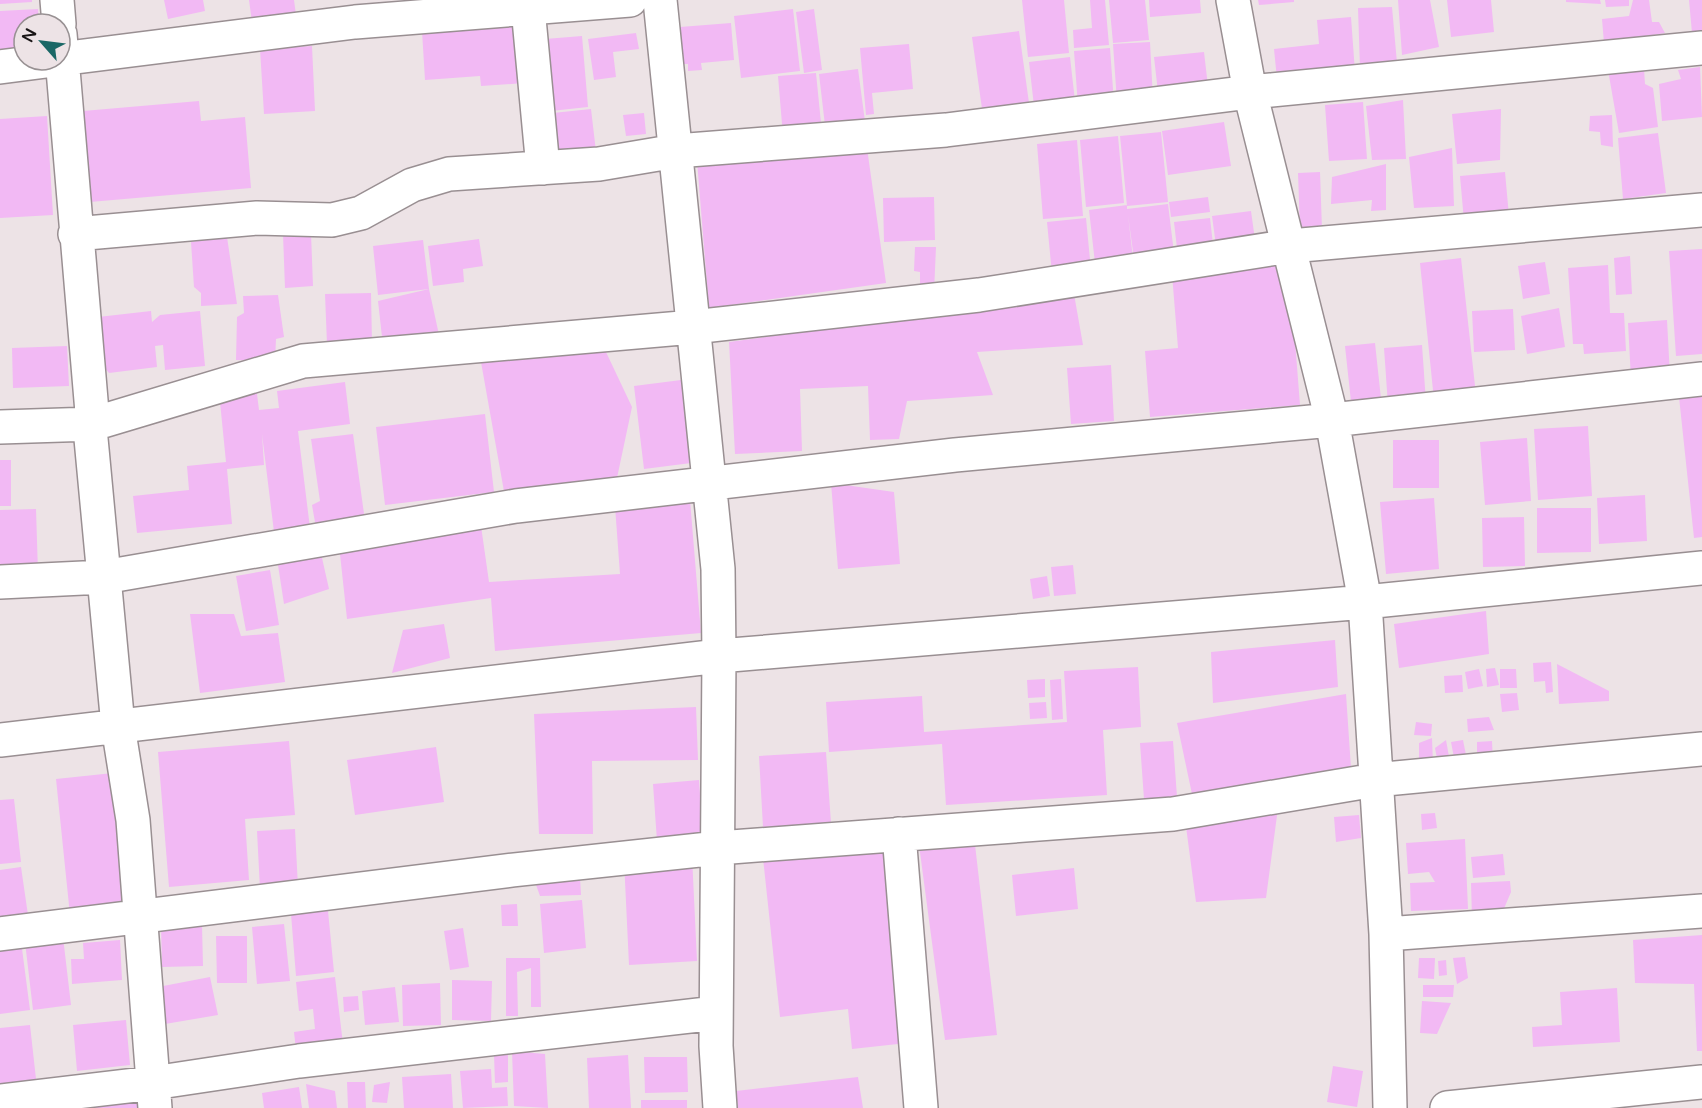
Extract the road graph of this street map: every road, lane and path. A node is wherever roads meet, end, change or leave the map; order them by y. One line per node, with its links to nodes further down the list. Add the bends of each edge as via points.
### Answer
1 (630, 0): 4 (street)
2 (660, 0): 9 (street)
3 (1233, 0): 8 (street)
4 (528, 8): 6 (street); 10 (street)
5 (1702, 48): 8 (street)
6 (72, 52)
7 (61, 72): 12 (street)
8 (1250, 92): 9 (street, via 946,130); 13 (street)
9 (676, 151): 10 (street, via 599,164); 14 (street)
10 (543, 168): 12 (street, via 449,174 412,186 361,213 332,220 257,219)
11 (1702, 210): 13 (street)
12 (75, 234): 17 (street)
13 (1290, 246): 14 (street, via 979,295); 16 (street)
14 (693, 327): 17 (street, via 303,361); 19 (street)
15 (1702, 379): 16 (street)
16 (1332, 420): 19 (street, via 955,455); 23 (street)
17 (93, 424): 18 (street); 21 (street, via 90,428)
18 (0, 427)
19 (709, 484): 21 (street, via 516,507); 24 (street, via 718,569)
20 (1702, 568): 23 (street)
21 (104, 577): 22 (street); 25 (street)
22 (0, 582)
23 (1365, 602): 24 (street); 28 (street)
24 (720, 656): 25 (street); 30 (street)
25 (118, 726): 26 (street); 32 (street, via 132,820)
26 (0, 740)
27 (1702, 749): 28 (street)
28 (1375, 780): 29 (street, via 1173,814); 34 (street)
29 (899, 834): 30 (street); 40 (street)
30 (718, 848): 32 (street); 35 (street)
31 (1702, 910): 34 (street)
32 (140, 916): 33 (street); 37 (street)
33 (0, 934)
34 (1386, 934): 41 (street)
35 (716, 1013): 37 (street, via 298,1061); 39 (street)
36 (1702, 1082): 42 (street)
37 (154, 1095): 38 (street)
38 (0, 1101)
39 (720, 1108)
40 (921, 1108)
41 (1390, 1108)
42 (1447, 1108)

